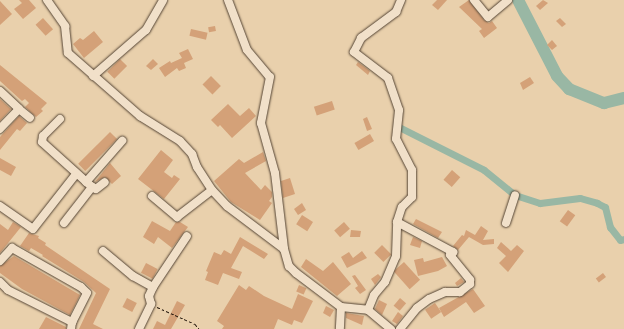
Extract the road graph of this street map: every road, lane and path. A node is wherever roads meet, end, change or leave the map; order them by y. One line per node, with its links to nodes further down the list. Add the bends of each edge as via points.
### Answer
1 (47, 0): 7 (street, via 65,26 68,53)
2 (163, 0): 7 (street, via 146,30)
3 (228, 0): 25 (street, via 247,50 270,76 261,123 275,173)
4 (401, 0): 21 (street, via 396,12 361,38 354,52 388,78 399,110 396,139 412,170 412,197 402,207)
5 (474, 0): 6 (street, via 488,17)
6 (508, 0)
7 (93, 76): 17 (street, via 140,116 180,141 192,154)
8 (0, 91): 9 (street)
9 (19, 109): 10 (street); 12 (street)
10 (30, 118)
11 (60, 119): 14 (street, via 43,136 42,142)
12 (0, 129)
13 (122, 141): 16 (street)
14 (76, 174): 16 (street); 20 (street, via 32,229)
15 (105, 182): 16 (street, via 96,189)
16 (89, 184): 22 (street)
17 (212, 190): 19 (street, via 177,217); 25 (street, via 227,206)
18 (515, 195): 23 (street)
19 (152, 196)
20 (0, 206)
21 (397, 222): 32 (street, via 396,256 385,282 374,295); 38 (street, via 454,252 450,255 470,280 470,284 460,292 445,292 429,299 417,308)
22 (64, 223)
23 (506, 224)
24 (187, 236): 29 (street)
25 (284, 249): 31 (street, via 289,266)
26 (103, 251): 29 (street, via 134,276)
27 (0, 261): 33 (street, via 12,248 81,287 87,293)
28 (0, 282): 33 (street, via 8,290)
29 (153, 287): 30 (street, via 149,296)
30 (151, 304): 34 (street); 35 (path, via 195,324)
31 (341, 307): 32 (street); 36 (street)
32 (368, 310): 37 (street)
33 (71, 326)
34 (139, 329)
35 (199, 329)
36 (340, 329)
37 (391, 329)
38 (400, 329)

